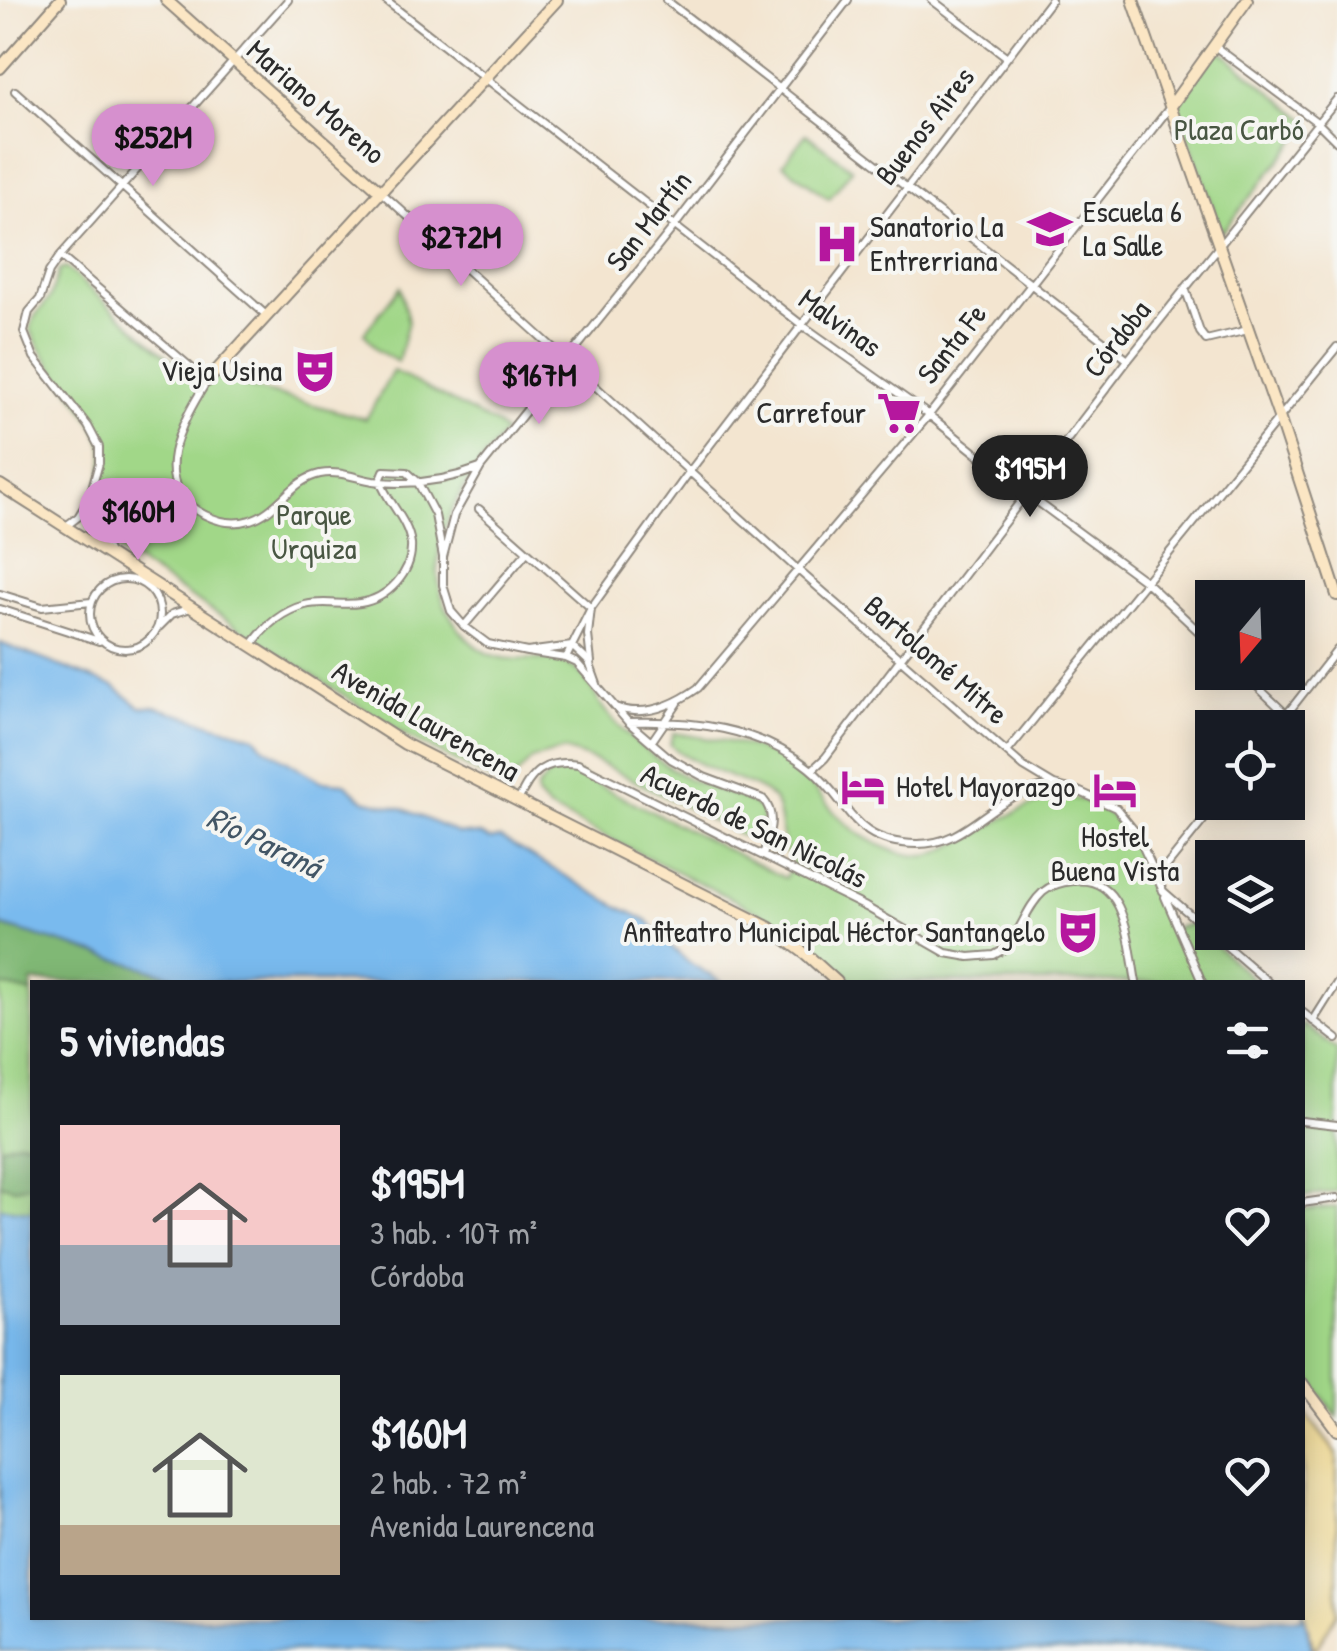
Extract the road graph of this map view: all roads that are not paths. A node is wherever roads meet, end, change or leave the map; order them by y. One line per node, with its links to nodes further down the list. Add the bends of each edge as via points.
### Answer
1 (60, 0): 17 (street)
2 (166, 0): 13 (street, Mariano Moreno)
3 (185, 0): 13 (street)
4 (288, 0): 16 (street)
5 (385, 0): 18 (street, Malvinas)
6 (558, 0): 18 (street)
7 (666, 0): 19 (street)
8 (848, 0): 19 (street, San Martín)
9 (932, 0): 15 (street)
10 (1051, 0): 15 (street, Buenos Aires)
11 (1133, 0): 22 (street)
12 (1247, 0): 14 (street, Santa Fe)
13 (175, 10): 16 (street, Mariano Moreno)
14 (1213, 45): 22 (street, Santa Fe); 23 (street)
15 (1008, 57): 26 (street, Buenos Aires)
16 (232, 62): 25 (street); 27 (street, Mariano Moreno)
17 (0, 68)
18 (487, 76): 27 (street); 28 (street, Malvinas)
19 (781, 88): 26 (street); 28 (street, San Martín)
20 (16, 91): 25 (street)
21 (1337, 99): 23 (street, Córdoba)
22 (1170, 106): 29 (street); 31 (street, Santa Fe)
23 (1318, 123): 24 (street); 29 (street, Córdoba)
24 (1337, 142)
25 (123, 187): 30 (street); 33 (street)
26 (907, 187): 31 (street); 34 (street, Buenos Aires)
27 (380, 191): 33 (street); 38 (street, Mariano Moreno)
28 (676, 224): 34 (street, Malvinas); 38 (street, San Martín)
29 (1219, 245): 32 (street, Córdoba); 35 (street)
30 (60, 256): 39 (street); 48 (street, via 24,332 34,357 98,443)
31 (1032, 283): 37 (street); 40 (street, Santa Fe)
32 (1185, 288): 35 (street, via 1206,340); 37 (street, Córdoba)
33 (266, 315): 39 (street)
34 (802, 324): 40 (street, Malvinas); 43 (street, Buenos Aires)
35 (1249, 329): 41 (street)
36 (1337, 347): 41 (street)
37 (1128, 360): 47 (street, Córdoba)
38 (566, 362): 42 (street, San Martín); 43 (street, Bartolomé Mitre)
39 (207, 381): 44 (street, via 174,448 179,492 196,510 243,522 322,474)
40 (929, 414): 47 (street, Malvinas); 54 (street, Santa Fe)
41 (1279, 416): 55 (street); 57 (street)
42 (481, 467): 45 (street); 53 (street, San Martín, via 454,515)
43 (690, 471): 54 (street, Bartolomé Mitre); 60 (street, Buenos Aires)
44 (380, 482): 45 (street); 66 (street, via 411,544 400,580 364,603 293,609 268,624)
45 (417, 482): 53 (street, via 435,514)
46 (0, 485): 50 (street, Avenida Laurencena)
47 (1026, 494): 55 (street, Malvinas); 71 (street, Córdoba)
48 (89, 499): 50 (street); 52 (street)
49 (479, 509): 51 (street)
50 (66, 526): 52 (street, Avenida Laurencena)
51 (527, 552): 60 (street); 62 (street)
52 (109, 554): 59 (street, Avenida Laurencena)
53 (443, 557): 62 (street, via 445,597)
54 (797, 569): 71 (street, Bartolomé Mitre); 75 (street, Santa Fe)
55 (1145, 581): 63 (street, Malvinas); 82 (street)
56 (0, 594): 58 (street, via 42,607)
57 (1337, 594)
58 (91, 602): 64 (street, via 116,582 136,582 158,601); 65 (street, via 92,628)
59 (192, 608): 64 (street, via 172,614); 66 (street, Avenida Laurencena)
60 (591, 608): 67 (street, Buenos Aires); 72 (street)
61 (0, 609): 65 (street)
62 (464, 626): 69 (street, via 488,644)
63 (1195, 628)
64 (155, 631): 65 (street, via 128,649)
65 (106, 643)
66 (251, 646): 85 (street, Avenida Laurencena, via 405,744)
67 (572, 646): 69 (street); 70 (street); 72 (street)
68 (1337, 650): 78 (street)
69 (527, 652): 70 (street)
70 (566, 658): 73 (street)
71 (902, 658): 82 (street, Bartolomé Mitre); 83 (street, Córdoba)
72 (593, 670): 73 (street)
73 (598, 686): 76 (street, Acuerdo de San Nicolás)
74 (1261, 690): 77 (street)
75 (679, 702): 76 (street, via 633,712); 79 (street, Santa Fe)
76 (615, 707): 80 (street, Acuerdo de San Nicolás)
77 (1282, 710)
78 (1289, 710)
79 (666, 721): 80 (street); 81 (street, Santa Fe); 83 (street, via 769,742)
80 (628, 722): 81 (street, Acuerdo de San Nicolás)
81 (652, 742): 87 (street, Acuerdo de San Nicolás, via 686,769 769,805)
82 (1006, 752): 84 (street, Bartolomé Mitre)
83 (812, 770): 84 (street, via 856,824 917,844 957,836 1010,799)
84 (1054, 785): 88 (street, Bartolomé Mitre, via 1116,808)
85 (518, 802): 87 (street, Acuerdo de San Nicolás, via 541,767 578,764); 90 (street, Avenida Laurencena, via 772,929)
86 (1204, 820): 88 (street)
87 (763, 856): 91 (street, Acuerdo de San Nicolás, via 957,956 994,955 1055,885 1092,882 1118,904)
88 (1158, 878): 89 (street, Bartolomé Mitre)
89 (1163, 891): 92 (street); 93 (street, Bartolomé Mitre)
90 (835, 980)
91 (1136, 980)
92 (1201, 980)
93 (1266, 980)
94 (1337, 983): 96 (street)
95 (1305, 1014): 96 (street)
96 (1314, 1020): 97 (street)
97 (1337, 1038)
98 (1305, 1122): 99 (street)
99 (1337, 1125)
100 (1337, 1198): 101 (street)
101 (1305, 1203)
102 (1305, 1387): 103 (street)
103 (1337, 1430)

